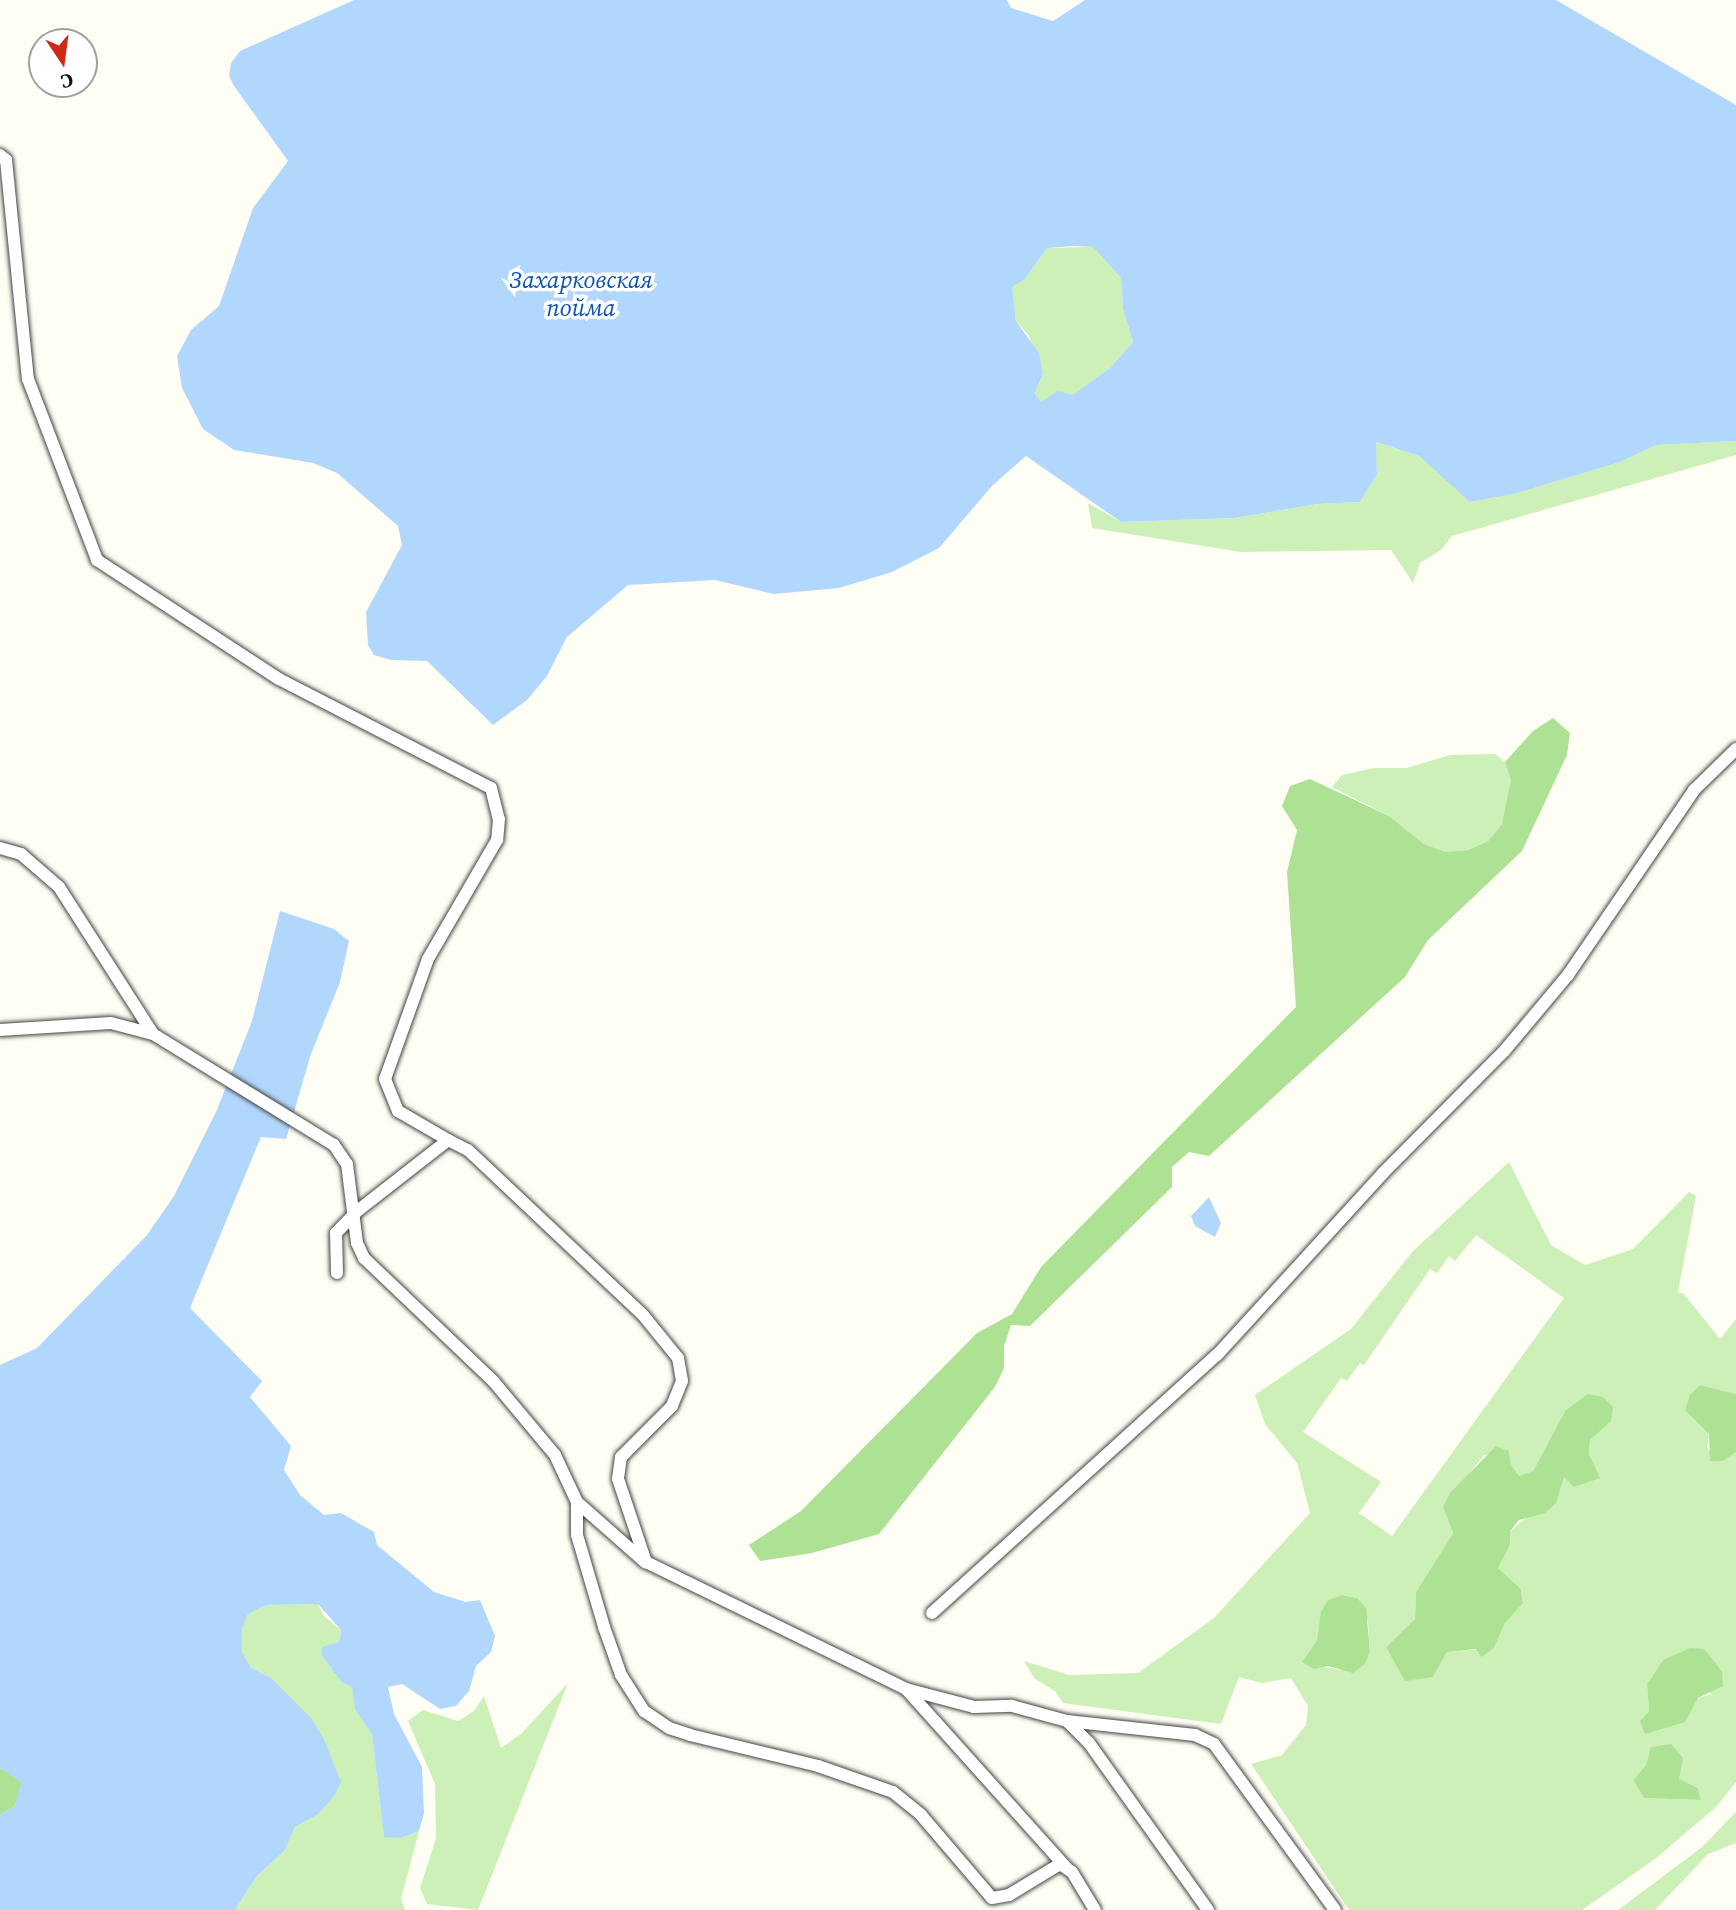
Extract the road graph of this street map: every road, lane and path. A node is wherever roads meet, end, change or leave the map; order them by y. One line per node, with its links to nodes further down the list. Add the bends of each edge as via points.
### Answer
1 (0, 155): 6 (street, via 6,160 28,379 97,560 279,679 491,788 499,819 497,840 428,959 385,1079 398,1111)
2 (1736, 749): 11 (street, via 1694,790 1568,975 1505,1050 1382,1173 1217,1354)
3 (0, 848): 5 (street, via 21,854 59,887)
4 (0, 1030): 5 (street, via 111,1023)
5 (153, 1034): 7 (street, via 334,1145 347,1164)
6 (449, 1140): 7 (street); 10 (street, via 468,1150 643,1315 678,1358 682,1381 671,1406 621,1457 618,1479)
7 (356, 1212): 8 (street, via 336,1233); 9 (street, via 356,1243 364,1258 530,1421 555,1455)
8 (337, 1273)
9 (577, 1502): 10 (street); 14 (street, via 578,1535 604,1627 621,1675 644,1711 668,1728 818,1766 893,1792 922,1815 992,1898 1009,1895 1053,1865)
10 (646, 1562): 12 (street)
11 (932, 1613)
12 (906, 1689): 13 (street, via 974,1707 1012,1706); 14 (street)
13 (1067, 1721): 16 (street, via 1088,1743); 17 (street, via 1195,1735 1214,1744)
14 (1066, 1867): 15 (street)
15 (1095, 1910)
16 (1208, 1910)
17 (1335, 1910)

